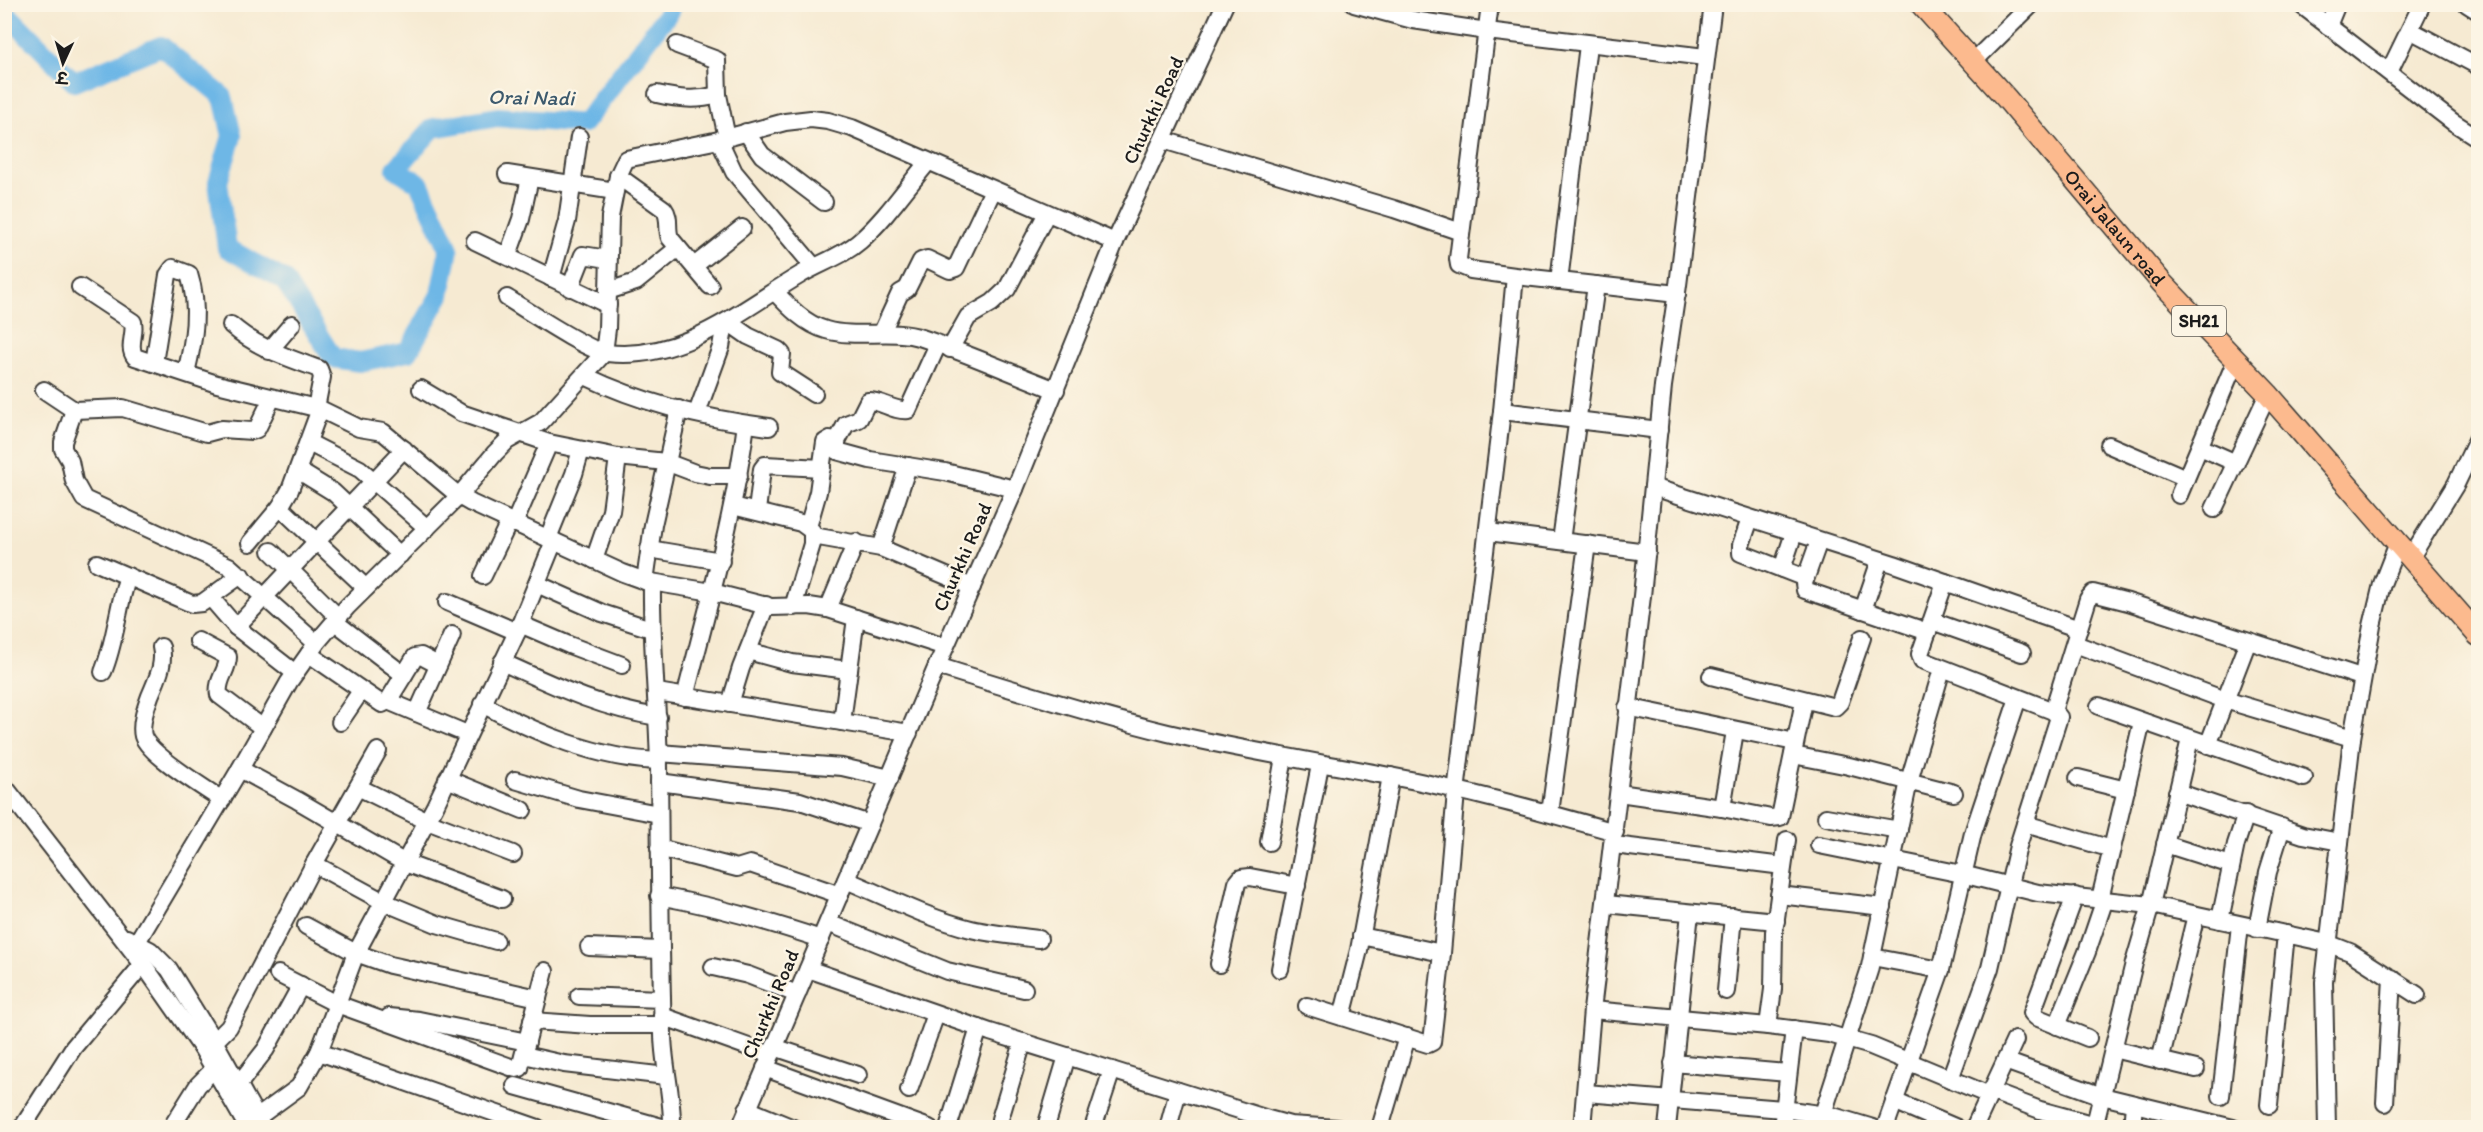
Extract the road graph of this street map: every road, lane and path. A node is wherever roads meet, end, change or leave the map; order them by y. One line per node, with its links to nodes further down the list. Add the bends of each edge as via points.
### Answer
1 (1225, 4): 27 (street, Churkhi Road)
2 (1354, 4): 14 (street, via 1413,20)
3 (1490, 4): 14 (street)
4 (1713, 4): 17 (street)
5 (1921, 4): 18 (main road, Orai Jalaun road / SH21)
6 (2032, 4): 18 (street)
7 (2300, 4): 12 (street)
8 (2337, 4): 12 (street)
9 (2422, 4): 13 (street)
10 (2467, 4): 11 (street)
11 (2478, 11)
12 (2328, 26): 20 (street)
13 (2410, 30): 19 (street); 20 (street)
14 (1487, 31): 16 (street); 37 (street)
15 (677, 45): 22 (street, via 717,60)
16 (1588, 45): 17 (street); 47 (street)
17 (1705, 57): 53 (street)
18 (1974, 61): 63 (main road, Orai Jalaun road / SH21, via 2162,283)
19 (2478, 66)
20 (2389, 72): 25 (street)
21 (657, 94): 22 (street, via 694,100)
22 (718, 95): 26 (street)
23 (746, 132): 26 (street); 28 (street, via 786,122 828,121); 34 (street, via 762,155)
24 (579, 137): 32 (street)
25 (2478, 138)
26 (723, 139): 31 (street, via 626,159); 44 (street, via 734,172)
27 (1163, 140): 37 (street); 39 (street, Churkhi Road)
28 (928, 162): 33 (street); 44 (street, via 858,242)
29 (507, 174): 30 (street)
30 (530, 178): 32 (street); 41 (street)
31 (617, 183): 32 (street); 40 (street, via 664,209 668,231); 42 (street)
32 (573, 185): 46 (street)
33 (993, 190): 35 (street); 59 (street, via 956,268 950,270 927,259 921,261)
34 (824, 202)
35 (1047, 213): 39 (street); 60 (street, via 1007,289 992,303 975,311)
36 (742, 228): 43 (street)
37 (1461, 232): 45 (street, via 1460,265)
38 (476, 241): 41 (street)
39 (1115, 243): 69 (street, Churkhi Road)
40 (678, 248): 43 (street); 55 (street, via 636,282)
41 (508, 255): 46 (street)
42 (608, 259): 51 (street, via 584,255); 55 (street)
43 (694, 266): 49 (street)
44 (814, 267): 52 (street)
45 (1515, 276): 47 (street); 76 (street)
46 (550, 278): 51 (street)
47 (1559, 281): 48 (street)
48 (1596, 285): 53 (street); 78 (street)
49 (710, 286)
50 (80, 287): 64 (street, via 133,322 132,353)
51 (570, 288): 55 (street)
52 (775, 292): 56 (street); 59 (street, via 790,308 825,330)
53 (1677, 294): 81 (street)
54 (507, 298): 62 (street)
55 (608, 298): 62 (street)
56 (727, 322): 62 (street, via 645,354); 70 (street, via 778,350 782,354 780,372); 77 (street)
57 (292, 324): 61 (street)
58 (231, 325): 61 (street)
59 (882, 332): 60 (street, via 920,338)
60 (944, 347): 69 (street); 84 (street, via 908,410 868,401 859,419 848,421)
61 (269, 351): 73 (street, via 319,369 322,373)
62 (604, 353): 66 (street)
63 (2236, 360): 71 (main road, Orai Jalaun road / SH21); 88 (street)
64 (153, 363): 65 (street); 65 (street, via 168,275 172,268 177,268 186,271 190,278 196,317)
65 (186, 374): 72 (street)
66 (585, 376): 74 (street); 82 (street, via 541,422)
67 (44, 390): 75 (street)
68 (421, 390): 82 (street, via 461,413)
69 (1056, 390): 102 (street, Churkhi Road)
70 (814, 394)
71 (2268, 394): 93 (street); 125 (main road, Orai Jalaun road / SH21)
72 (272, 398): 73 (street); 75 (street, via 260,426 252,431 199,432 123,408)
73 (318, 408): 85 (street); 89 (street, via 359,428 383,432)
74 (679, 409): 77 (street); 92 (street)
75 (74, 410): 135 (street, via 63,449 84,499 218,559)
76 (1502, 411): 78 (street); 114 (street)
77 (696, 413): 79 (street)
78 (1577, 420): 81 (street); 118 (street)
79 (746, 424): 80 (street); 98 (street)
80 (769, 427)
81 (1659, 430): 101 (street)
82 (519, 433): 86 (street); 104 (street, via 495,453)
83 (2478, 438): 125 (street, via 2456,484)
84 (837, 441): 94 (street, via 840,453); 95 (street, via 825,442)
85 (309, 443): 97 (street); 100 (street, via 347,460)
86 (549, 443): 90 (street); 111 (street)
87 (2109, 445): 99 (street)
88 (2200, 447): 93 (street); 99 (street)
89 (404, 450): 100 (street); 104 (street)
90 (581, 450): 91 (street); 116 (street)
91 (618, 458): 92 (street); 129 (street, via 611,511)
92 (666, 462): 98 (street, via 695,473); 124 (street)
93 (2236, 463): 108 (street)
94 (909, 466): 102 (street); 123 (street)
95 (822, 468): 96 (street, via 768,464); 113 (street)
96 (762, 469): 98 (street); 109 (street)
97 (299, 471): 106 (street); 107 (street)
98 (740, 472): 105 (street)
99 (2186, 478): 103 (street)
100 (375, 482): 107 (street); 112 (street)
101 (1653, 487): 110 (street); 127 (street)
102 (1015, 489): 142 (street, Churkhi Road)
103 (2179, 495)
104 (459, 496): 111 (street); 112 (street)
105 (733, 506): 109 (street); 131 (street)
106 (280, 507): 117 (street); 121 (street)
107 (350, 507): 117 (street); 128 (street)
108 (2214, 509)
109 (757, 511): 113 (street)
110 (1750, 519): 115 (street); 133 (street, via 1741,553)
111 (512, 523): 116 (street); 137 (street)
112 (427, 528): 128 (street)
113 (811, 531): 120 (street); 149 (street)
114 (1488, 532): 118 (street); 221 (street)
115 (1794, 533): 119 (street); 133 (street)
116 (551, 540): 129 (street); 141 (street)
117 (318, 541): 134 (street); 143 (street)
118 (1561, 541): 122 (street)
119 (1819, 541): 130 (street); 138 (street)
120 (856, 542): 123 (street); 150 (street)
121 (250, 543)
122 (1587, 544): 127 (street); 228 (street)
123 (881, 548): 142 (street)
124 (649, 549): 131 (street); 139 (street)
125 (2404, 550): 159 (main road, Orai Jalaun road / SH21); 179 (street, via 2382,585)
126 (271, 551): 134 (street)
127 (1647, 552): 190 (street)
128 (400, 555): 143 (street)
129 (594, 560): 139 (street)
130 (1880, 560): 140 (street); 151 (street)
131 (721, 561): 144 (street)
132 (96, 563): 136 (street)
133 (1782, 569): 138 (street)
134 (291, 570): 146 (street); 153 (street)
135 (241, 575): 145 (street); 146 (street)
136 (128, 576): 145 (street, via 192,604); 175 (street, via 111,654)
137 (483, 576)
138 (1805, 578): 151 (street, via 1808,591)
139 (648, 582): 144 (street); 157 (street)
140 (1945, 582): 154 (street); 160 (street)
141 (537, 584): 156 (street); 157 (street, via 602,613)
142 (972, 587): 165 (street, Churkhi Road)
143 (366, 588): 153 (street)
144 (712, 592): 148 (street); 182 (street)
145 (211, 598): 155 (street)
146 (264, 598): 155 (street); 166 (street)
147 (447, 602): 156 (street)
148 (766, 605): 149 (street); 167 (street)
149 (793, 607): 150 (street)
150 (828, 609): 152 (street)
151 (1863, 610): 154 (street)
152 (856, 618): 165 (street); 174 (street)
153 (337, 620): 166 (street); 177 (street)
154 (1930, 626): 168 (street); 173 (street, via 1921,657)
155 (236, 627): 176 (street)
156 (519, 628): 169 (street); 171 (street)
157 (651, 629): 181 (street)
158 (452, 635): 170 (street)
159 (2478, 635)
160 (2077, 637): 163 (street, via 2088,599 2097,593); 184 (street); 191 (street)
161 (1862, 638): 186 (street, via 1838,706)
162 (198, 641): 197 (street, via 228,657 219,695)
163 (2248, 642): 179 (street); 184 (street)
164 (161, 647): 225 (street, via 164,659 146,706 142,735 152,751)
165 (945, 647): 172 (street, Churkhi Road)
166 (312, 649): 176 (street); 180 (street)
167 (748, 651): 174 (street, via 792,663); 188 (street)
168 (2022, 653)
169 (502, 662): 187 (street); 193 (street, via 587,700)
170 (438, 665): 177 (street, via 418,656); 192 (street)
171 (622, 665)
172 (937, 666): 200 (street, Churkhi Road); 207 (street, via 1084,711)
173 (1942, 669): 183 (street); 216 (street)
174 (849, 670): 195 (street)
175 (103, 672)
176 (295, 673): 197 (street)
177 (404, 675): 185 (street)
178 (1712, 676): 186 (street)
179 (2361, 677): 201 (street)
180 (361, 691): 185 (street, via 382,704); 194 (street)
181 (657, 692): 182 (street); 193 (street)
182 (685, 697): 188 (street)
183 (2018, 698): 191 (street); 252 (street)
184 (2225, 700): 201 (street); 203 (street)
185 (388, 701): 192 (street)
186 (1804, 701): 204 (street)
187 (482, 704): 199 (street); 206 (street, via 527,727 590,749 621,758)
188 (730, 704): 195 (street)
189 (2099, 706): 196 (street)
190 (1627, 707): 198 (street); 223 (street)
191 (2053, 711): 235 (street, via 2059,722)
192 (417, 713): 199 (street)
193 (658, 717): 206 (street)
194 (340, 722)
195 (842, 722): 200 (street)
196 (2142, 722): 202 (street); 220 (street)
197 (263, 728): 209 (street)
198 (1735, 731): 204 (street); 226 (street)
199 (467, 734): 214 (street)
200 (909, 734): 211 (street, Churkhi Road)
201 (2352, 738): 241 (street)
202 (2190, 739): 203 (street); 222 (street)
203 (2208, 745): 213 (street)
204 (1794, 748): 216 (street); 226 (street, via 1780,817)
205 (378, 751): 219 (street)
206 (659, 757): 211 (street, via 842,767); 217 (street)
207 (1284, 758): 208 (street); 240 (street)
208 (1320, 765): 210 (street); 255 (street)
209 (240, 770): 225 (street); 233 (street)
210 (1391, 777): 221 (street); 276 (street)
211 (890, 778): 234 (street, Churkhi Road)
212 (2078, 778): 220 (street)
213 (2304, 778)
214 (447, 779): 227 (street); 232 (street)
215 (515, 780): 229 (street, via 597,803)
216 (1909, 781): 224 (street); 237 (street)
217 (659, 782): 229 (street); 234 (street, via 800,801)
218 (4, 786): 279 (street)
219 (358, 787): 232 (street); 233 (street)
220 (2126, 790): 245 (street)
221 (1456, 792): 228 (street); 285 (street)
222 (2177, 792): 230 (street); 242 (street)
223 (1619, 793): 226 (street); 238 (street)
224 (1954, 793)
225 (222, 800): 279 (street)
226 (1722, 808)
227 (523, 810)
228 (1550, 813): 238 (street)
229 (659, 814): 244 (street)
230 (2246, 814): 236 (street); 250 (street)
231 (1826, 817): 237 (street)
232 (427, 821): 246 (street); 248 (street)
233 (336, 824): 248 (street); 249 (street)
234 (870, 824): 253 (street, Churkhi Road)
235 (2025, 824): 245 (street); 254 (street)
236 (2282, 827): 241 (street); 274 (street)
237 (1899, 830): 247 (street)
238 (1614, 839): 251 (street); 263 (street)
239 (1787, 840): 251 (street)
240 (1269, 842)
241 (2340, 842): 281 (street)
242 (2165, 844): 250 (street); 264 (street)
243 (1819, 845): 247 (street)
244 (659, 848): 256 (street, via 737,868 750,864); 258 (street)
245 (2112, 849): 261 (street)
246 (513, 854)
247 (1893, 860): 252 (street); 265 (street)
248 (405, 863): 260 (street); 262 (street)
249 (314, 864): 262 (street); 322 (street, via 229,1027)
250 (2232, 865): 269 (street)
251 (1783, 866): 257 (street)
252 (1962, 874): 254 (street); 292 (street)
253 (846, 880): 256 (street, Churkhi Road); 278 (street, via 952,923)
254 (2008, 885): 259 (street, via 2038,893); 338 (street, via 1981,999)
255 (1297, 886): 288 (street, via 1241,878); 291 (street)
256 (840, 895): 271 (street, Churkhi Road)
257 (1779, 895): 265 (street); 270 (street)
258 (659, 896): 277 (street, via 769,921); 283 (street)
259 (2075, 896): 261 (street); 314 (street, via 2032,1010 2033,1016)
260 (502, 899)
261 (2102, 899): 264 (street); 314 (street, via 2090,944)
262 (384, 902): 280 (street, via 437,924); 284 (street)
263 (1606, 904): 266 (street); 306 (street)
264 (2151, 905): 267 (street); 324 (street)
265 (1884, 907): 286 (street)
266 (1690, 913): 268 (street); 309 (street)
267 (2196, 915): 269 (street); 329 (street)
268 (1733, 916): 270 (street); 298 (street)
269 (2220, 920): 272 (street)
270 (1776, 921): 313 (street)
271 (828, 923): 277 (street, Churkhi Road); 297 (street, via 947,971)
272 (2240, 925): 274 (street); 346 (street)
273 (306, 926): 284 (street)
274 (2257, 929): 275 (street)
275 (2286, 934): 281 (street); 351 (street)
276 (1362, 936): 285 (street); 308 (street)
277 (821, 939): 290 (street, Churkhi Road)
278 (1039, 939)
279 (130, 940): 287 (street); 322 (street, via 160,958 169,969)
280 (496, 941)
281 (2327, 943): 295 (street, via 2339,946); 382 (street, via 2323,1011)
282 (589, 946): 283 (street)
283 (660, 950): 303 (street)
284 (356, 953): 302 (street, via 415,972); 304 (street)
285 (1442, 953): 317 (street, via 1432,1042)
286 (1872, 957): 292 (street); 319 (street)
287 (143, 964): 322 (street); 361 (street, via 73,1048)
288 (1219, 964)
289 (713, 967): 299 (street, via 748,975)
290 (808, 969): 299 (street, Churkhi Road); 307 (street)
291 (1280, 969)
292 (1941, 970): 330 (street)
293 (545, 971): 302 (street)
294 (278, 974): 296 (street)
295 (2392, 978): 300 (street); 349 (street)
296 (301, 985): 304 (street); 339 (street, via 266,1049)
297 (1024, 989)
298 (1726, 991)
299 (797, 994): 327 (street, Churkhi Road)
300 (2417, 995)
301 (579, 996): 303 (street)
302 (538, 998): 312 (street)
303 (662, 999): 311 (street)
304 (337, 1004): 310 (street); 325 (street)
305 (1307, 1006): 308 (street)
306 (1592, 1010): 309 (street); 344 (street)
307 (936, 1014): 315 (street); 341 (street)
308 (1342, 1017): 317 (street)
309 (1678, 1017): 313 (street); 331 (street)
310 (379, 1019): 323 (street, via 408,1018); 323 (street, via 512,1068 520,1068)
311 (662, 1020): 312 (street, via 601,1025); 327 (street); 337 (street)
312 (532, 1021): 323 (street)
313 (1768, 1026): 316 (street)
314 (2057, 1026): 318 (street)
315 (979, 1028): 321 (street); 368 (street)
316 (1794, 1029): 319 (street); 335 (street)
317 (1407, 1037): 372 (street)
318 (2088, 1038)
319 (1848, 1039): 330 (street); 354 (street)
320 (2015, 1040): 328 (street)
321 (1023, 1042): 326 (street); 355 (street)
322 (208, 1045): 332 (street); 339 (street)
323 (525, 1049): 337 (street, via 564,1064)
324 (2113, 1049): 329 (street); 345 (street)
325 (319, 1052): 356 (street, via 298,1087); 363 (street)
326 (1067, 1056): 334 (street); 359 (street)
327 (770, 1057): 336 (street); 352 (street, Churkhi Road); 358 (street)
328 (2005, 1061): 343 (street); 345 (street)
329 (2160, 1061): 333 (street)
330 (1909, 1062): 338 (street); 348 (street)
331 (1673, 1063): 335 (street); 347 (street)
332 (214, 1069): 356 (street); 362 (street, via 198,1085)
333 (2196, 1069)
334 (1112, 1070): 342 (street); 369 (street)
335 (1788, 1073): 353 (street)
336 (858, 1075)
337 (666, 1076): 365 (street)
338 (1950, 1079): 343 (street)
339 (238, 1085): 356 (street)
340 (515, 1086): 364 (street)
341 (909, 1090)
342 (1178, 1090): 360 (street, via 1290,1125); 370 (street)
343 (1990, 1093): 357 (street); 379 (street)
344 (1586, 1094): 347 (street); 373 (street)
345 (2102, 1096): 350 (street); 357 (street)
346 (2221, 1096)
347 (1670, 1100): 353 (street); 374 (street)
348 (1894, 1101): 377 (street); 378 (street)
349 (2385, 1103)
350 (2134, 1104): 380 (street); 381 (street)
351 (2269, 1105)
352 (747, 1109): 366 (street, Churkhi Road); 367 (street)
353 (1783, 1109): 354 (street); 375 (street)
354 (1823, 1114): 376 (street)
355 (1000, 1119)
356 (256, 1124)
357 (2095, 1126)
358 (924, 1127)
359 (1046, 1127)
360 (1308, 1127): 371 (street)
361 (22, 1128)
362 (171, 1128)
363 (538, 1128)
364 (665, 1128)
365 (672, 1128)
366 (740, 1128)
367 (794, 1128)
368 (948, 1128)
369 (1093, 1128)
370 (1168, 1128)
371 (1337, 1128)
372 (1380, 1128)
373 (1582, 1128)
374 (1667, 1128)
375 (1782, 1128)
376 (1872, 1128)
377 (1885, 1128)
378 (1958, 1128)
379 (1974, 1128)
380 (2132, 1128)
381 (2233, 1128)
382 (2327, 1128)

